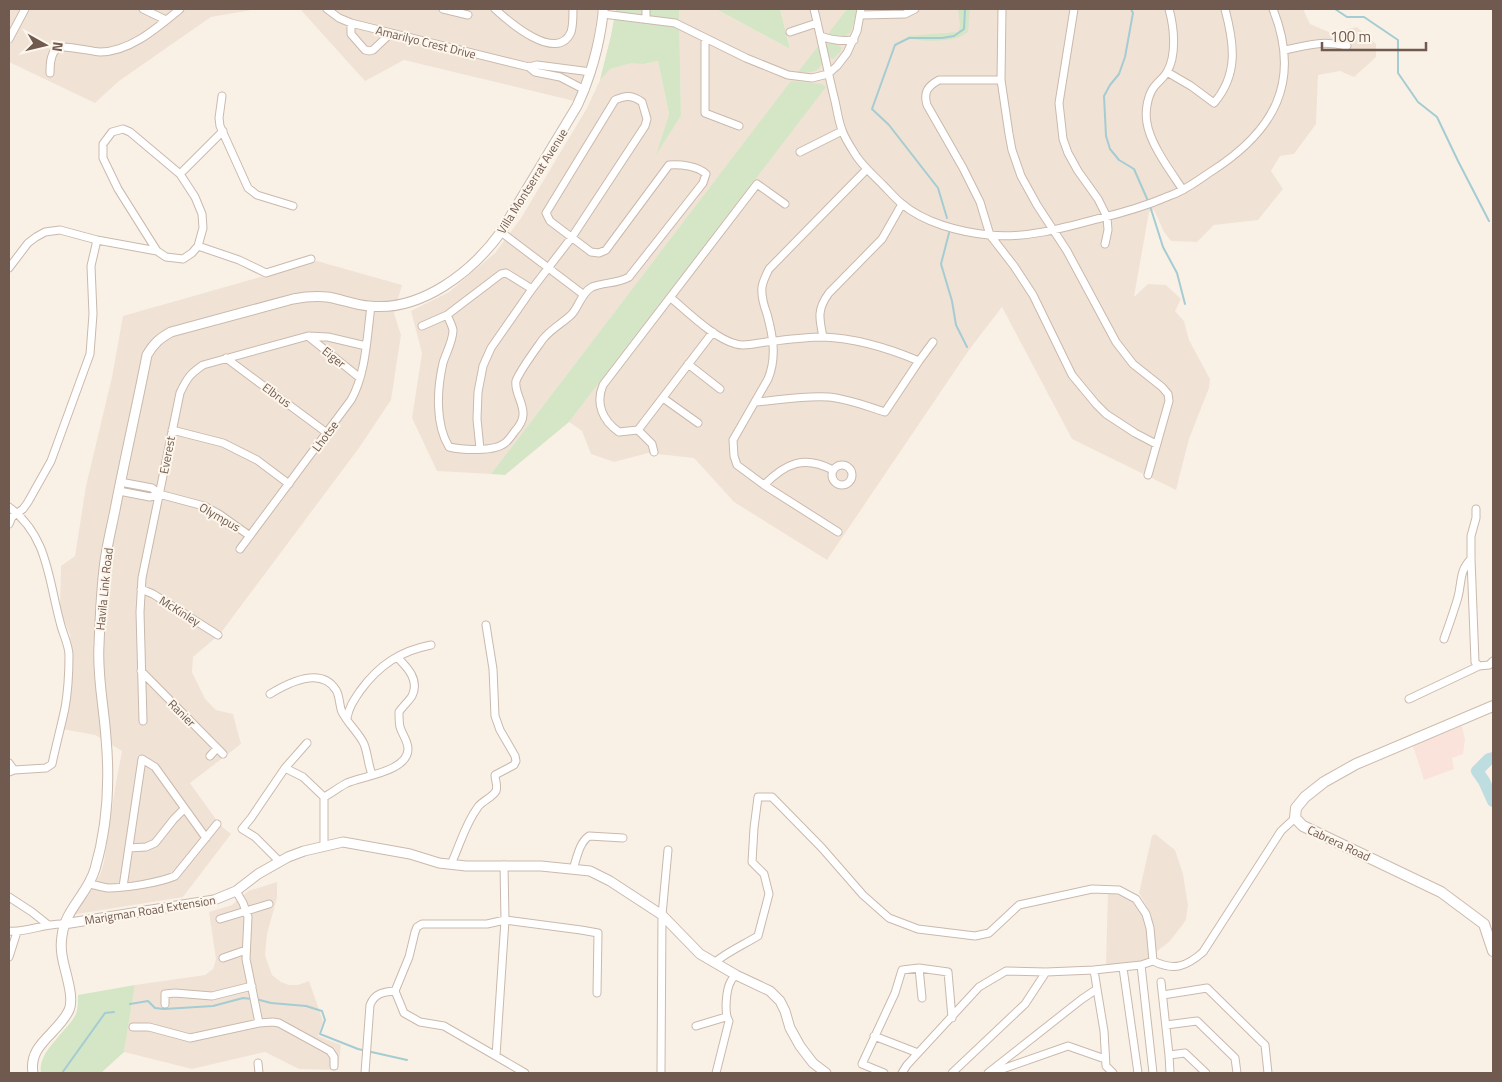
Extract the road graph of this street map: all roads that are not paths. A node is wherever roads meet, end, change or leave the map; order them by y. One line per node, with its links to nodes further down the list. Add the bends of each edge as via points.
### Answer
1 (25, 9): 26 (street)
2 (143, 9): 20 (street)
3 (180, 9): 20 (street)
4 (327, 9): 21 (street, Amarilyo Crest Drive)
5 (444, 9): 18 (street)
6 (495, 9): 7 (street, via 521,31 551,43 565,40 571,32)
7 (574, 9)
8 (646, 9): 19 (street)
9 (814, 9): 22 (street)
10 (915, 9): 17 (street, via 905,14)
11 (1002, 9): 36 (street)
12 (1074, 9): 49 (street, via 1059,103 1063,139 1078,171 1098,198)
13 (1169, 9): 33 (street, via 1174,45)
14 (1225, 9): 33 (street, via 1233,56 1229,79 1214,103)
15 (1274, 9): 30 (street)
16 (604, 11): 19 (street); 32 (street, Villa Montserrat Avenue)
17 (861, 12): 28 (street)
18 (468, 15)
19 (646, 19): 27 (street, via 675,23)
20 (166, 20): 34 (street, via 122,48 101,52 61,47 50,61)
21 (351, 23): 24 (street, Amarilyo Crest Drive); 24 (street, via 351,34 365,50 373,50)
22 (817, 23): 23 (street); 25 (street)
23 (790, 32)
24 (391, 33): 31 (street, Amarilyo Crest Drive)
25 (821, 36): 28 (street, via 829,40); 35 (street)
26 (9, 38)
27 (705, 38): 35 (street, via 788,75 812,78); 39 (street, via 705,113)
28 (854, 40): 35 (street, via 838,66)
29 (1347, 46): 30 (street, via 1320,42)
30 (1285, 50): 45 (street, via 1280,98 1266,124 1226,162)
31 (529, 66): 32 (street, Amarilyo Crest Drive); 37 (street, Amarilyo Crest Drive, via 535,72 560,77)
32 (591, 72): 37 (street, Villa Montserrat Avenue)
33 (1167, 72): 45 (street, via 1152,90 1146,122 1150,136)
34 (50, 73)
35 (828, 74): 41 (street)
36 (1001, 80): 50 (street, via 1010,142 1021,176); 52 (street, via 939,80 927,89 925,98 980,202)
37 (585, 90): 51 (street, Villa Montserrat Avenue)
38 (222, 96): 40 (street, via 219,118)
39 (739, 126)
40 (223, 131): 44 (street); 48 (street, via 248,188 257,195)
41 (842, 131): 42 (street); 43 (street)
42 (800, 152)
43 (867, 169): 47 (street); 71 (street, via 769,269 762,288 762,300)
44 (180, 174): 56 (street, via 202,214 203,228); 57 (street, via 123,129 112,132 103,144 103,158 108,170)
45 (1183, 190): 49 (street)
46 (785, 204): 63 (street, via 757,184)
47 (902, 204): 52 (street, via 941,225); 70 (street, via 882,239 822,302 819,313)
48 (293, 206)
49 (1107, 217): 50 (street); 55 (street)
50 (1053, 230): 52 (street); 85 (street, via 1116,342 1133,364 1168,394 1169,401)
51 (501, 232): 59 (street); 64 (street, Villa Montserrat Avenue, via 473,264 454,278 437,290)
52 (990, 236): 85 (street, via 1033,295 1080,386 1106,414)
53 (572, 237): 53 (street, via 550,221 546,213 615,100 634,96 642,102 647,119 645,126); 59 (street); 62 (street, via 592,252 606,250 669,165 702,169 706,174 703,183 629,277 590,288)
54 (97, 240): 57 (street); 60 (street, via 60,230 45,232 28,243); 96 (street, via 91,266 93,314 90,354 51,461 28,502)
55 (1105, 244)
56 (198, 246): 57 (street, via 183,259 166,257); 58 (street, via 266,273)
57 (158, 251)
58 (311, 259)
59 (549, 267): 61 (street); 62 (street)
60 (9, 268)
61 (532, 290): 66 (street, via 506,273 501,274); 86 (street, via 491,348 483,366 477,419)
62 (584, 295): 86 (street, via 571,315 544,338 516,381 524,416 518,428 504,444)
63 (671, 298): 68 (street); 83 (street, via 599,394 599,405 610,426 619,432)
64 (402, 304): 65 (street, Havila Link Road)
65 (371, 306): 73 (street, Lhotse); 92 (street, Havila Link Road, via 306,296 162,336 148,355)
66 (447, 315): 67 (street); 86 (street, via 453,328 439,394 443,438 449,447)
67 (422, 326)
68 (713, 332): 71 (street, via 739,346); 76 (street)
69 (308, 336): 73 (street, Everest); 74 (street, Everest); 77 (street, Eiger)
70 (823, 337): 71 (street); 75 (street, via 869,343)
71 (773, 341): 80 (street, via 772,370)
72 (933, 342): 75 (street)
73 (366, 346): 77 (street, Lhotse)
74 (226, 358): 82 (street, Everest, via 203,364 190,375 180,392); 84 (street, Elbrus)
75 (919, 361): 80 (street, via 884,412 828,397)
76 (688, 364): 78 (street); 79 (street)
77 (360, 378): 84 (street, Lhotse, via 357,391)
78 (720, 389)
79 (663, 398): 81 (street); 83 (street)
80 (756, 402): 91 (street, via 733,440 734,456 737,465)
81 (698, 423)
82 (172, 430): 90 (street, via 229,446 257,460); 93 (street, Everest)
83 (638, 430): 87 (street, via 652,444)
84 (327, 433): 90 (street, Lhotse)
85 (1156, 444): 89 (street)
86 (480, 449)
87 (654, 452)
88 (833, 470): 91 (street, via 815,462 801,462 776,472)
89 (1148, 475)
90 (289, 484): 99 (street, Lhotse)
91 (764, 485): 98 (street)
92 (120, 487): 93 (street, Olympus, via 150,497); 137 (street, Havila Link Road, via 104,567 98,663 108,792 98,858)
93 (159, 494): 99 (street, Olympus, via 204,506); 102 (street, Everest)
94 (9, 507): 96 (street)
95 (1476, 509): 101 (street)
96 (17, 513): 97 (street); 122 (street, via 34,534 42,552 69,653 65,707 52,764 46,768)
97 (9, 524)
98 (838, 532)
99 (250, 536): 100 (street, Lhotse)
100 (240, 549)
101 (1471, 559): 105 (street, via 1460,578 1459,594); 109 (street, via 1475,662)
102 (141, 589): 104 (street, McKinley, via 212,627); 110 (street, Everest)
103 (486, 625): 134 (street, via 493,669 495,716 516,761 495,775 495,792 479,806 468,823)
104 (218, 635)
105 (1444, 639)
106 (431, 645): 107 (street, via 414,648)
107 (397, 657): 114 (street, via 369,679); 123 (street, via 414,681 412,696 399,712 408,749 404,761 391,769)
108 (1493, 661): 109 (street)
109 (1479, 666): 112 (street)
110 (141, 671): 115 (street, Everest); 117 (street, Ranier)
111 (270, 694): 114 (street, via 307,677 320,678 337,691)
112 (1410, 700)
113 (1493, 706): 126 (main road, Cabrera Road, via 1356,764 1324,782 1296,808)
114 (346, 718): 123 (street, via 365,746)
115 (143, 721)
116 (307, 743): 121 (street)
117 (217, 748): 118 (street, Ranier); 119 (street)
118 (223, 754)
119 (210, 756)
120 (9, 763): 122 (street)
121 (285, 768): 124 (street, via 303,777); 133 (street, via 242,829)
122 (11, 771)
123 (372, 774): 124 (street, via 347,783)
124 (324, 797): 130 (street)
125 (184, 809): 128 (street); 131 (street, via 155,843); 131 (street, via 155,767 142,759)
126 (1295, 818): 150 (main road, Cabrera Road, via 1303,826 1441,892 1484,924); 153 (street, via 1267,850 1203,952 1190,962 1174,967)
127 (217, 824): 128 (street)
128 (206, 838): 138 (street, via 175,876)
129 (623, 838): 136 (street, via 589,836 582,843)
130 (324, 846): 133 (street, Marigman Road Extension); 134 (street, Marigman Road Extension, via 343,842)
131 (129, 848): 138 (street)
132 (668, 850): 143 (street)
133 (280, 862): 139 (street, Marigman Road Extension)
134 (451, 864): 135 (street, Marigman Road Extension)
135 (504, 866): 136 (street, Marigman Road Extension); 145 (street)
136 (573, 869): 143 (street, Marigman Road Extension, via 590,871 610,881)
137 (89, 884): 138 (street); 147 (street, Havila Link Road)
138 (123, 887)
139 (236, 891): 142 (street); 147 (street, Marigman Road Extension, via 203,903)
140 (9, 897): 146 (street)
141 (269, 904): 142 (street)
142 (246, 911): 144 (street); 149 (street)
143 (662, 915): 154 (street, Marigman Road Extension, via 700,954); 186 (street)
144 (220, 919)
145 (505, 920): 164 (street, via 487,924 422,924 417,927); 165 (street, via 598,933); 178 (street)
146 (47, 924): 147 (street); 148 (street)
147 (64, 924): 182 (street, Havila Link Road, via 62,955 71,1005 58,1027 33,1056)
148 (13, 931): 151 (street)
149 (246, 950): 152 (street); 162 (street)
150 (1493, 951)
151 (9, 957)
152 (223, 958)
153 (1153, 961): 154 (street, via 1146,914 1136,899 1119,890 1092,889 1019,905 989,932 975,936 918,929 889,918 863,895 772,797 758,798 754,828 752,862 764,874 769,894 758,936); 155 (street)
154 (714, 963): 160 (street, Marigman Road Extension)
155 (1141, 965): 157 (street); 195 (street)
156 (919, 968): 167 (street); 170 (street, via 948,972); 175 (street, via 902,970 895,993)
157 (1123, 968): 158 (street); 194 (street)
158 (1094, 970): 159 (street); 163 (street)
159 (1046, 972): 170 (street, via 1006,971 979,987); 191 (street, via 1025,1004)
160 (736, 975): 169 (street, via 727,994); 188 (street, Marigman Road Extension, via 770,991 780,1001 800,1046)
161 (1161, 982): 166 (street)
162 (252, 986): 168 (street, via 212,996 165,994); 171 (street)
163 (1096, 989): 179 (street, via 1104,1031); 192 (street)
164 (395, 991): 178 (street, via 404,1013 420,1022 444,1026); 184 (street, via 379,994 370,1005)
165 (597, 993)
166 (1163, 996): 172 (street); 199 (street, via 1208,988 1265,1045)
167 (922, 998)
168 (165, 1004)
169 (726, 1017): 173 (street); 187 (street, via 729,1020)
170 (952, 1018): 176 (street)
171 (259, 1022): 174 (street, via 190,1038); 181 (street, via 280,1023 330,1051)
172 (1166, 1025): 177 (street); 198 (street, via 1197,1021 1235,1058)
173 (696, 1026)
174 (133, 1027)
175 (874, 1036): 176 (street); 189 (street, via 862,1064)
176 (918, 1053): 190 (street)
177 (1169, 1055): 196 (street); 197 (street, via 1185,1053)
178 (496, 1056): 185 (street)
179 (1105, 1059): 192 (street, via 1068,1046); 193 (street, via 1106,1066)
180 (258, 1063): 183 (street)
181 (334, 1066)
182 (33, 1073)
183 (259, 1073)
184 (365, 1073)
185 (525, 1073)
186 (661, 1073)
187 (716, 1073)
188 (826, 1073)
189 (884, 1073)
190 (902, 1073)
191 (952, 1073)
192 (989, 1073)
193 (1113, 1073)
194 (1138, 1073)
195 (1153, 1073)
196 (1170, 1073)
197 (1206, 1073)
198 (1237, 1073)
199 (1268, 1073)

